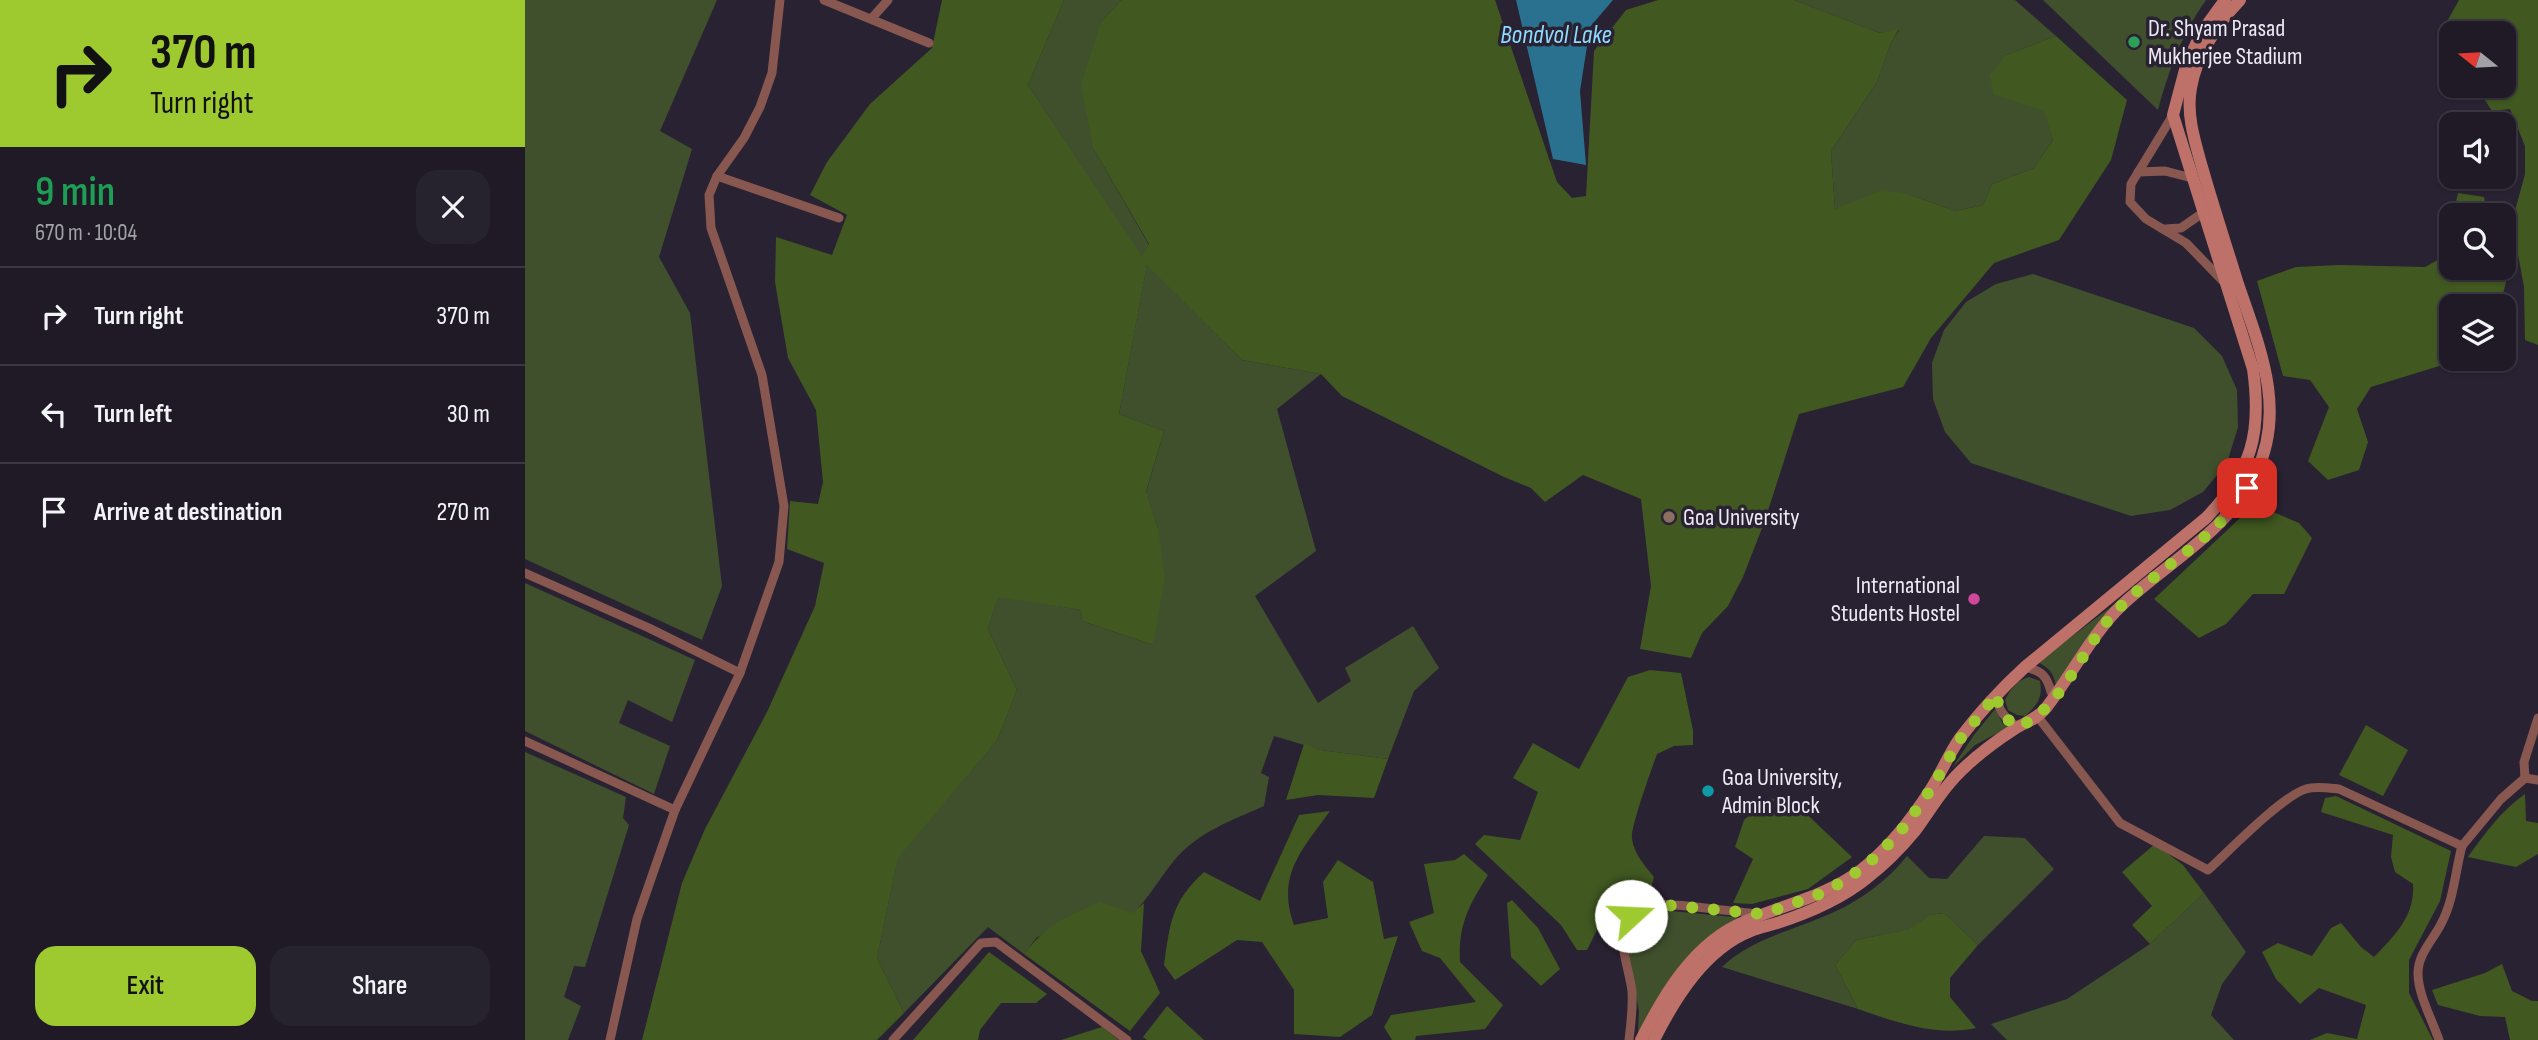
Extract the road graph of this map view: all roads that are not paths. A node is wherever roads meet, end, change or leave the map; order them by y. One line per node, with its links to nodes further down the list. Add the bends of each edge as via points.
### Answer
1 (780, 0): 10 (street, via 772,73 744,138)
2 (824, 0): 6 (street)
3 (888, 0): 6 (street)
4 (2225, 0): 8 (main road, via 2191,55)
5 (2240, 0): 15 (main road, via 2210,39 2196,70 2190,111)
6 (872, 18): 7 (street)
7 (929, 43)
8 (2173, 115): 9 (street); 11 (main road)
9 (2138, 172): 11 (street); 14 (street, via 2131,184 2130,202)
10 (717, 176): 13 (street); 18 (street, via 709,195 711,228 762,375 784,506 779,562)
11 (2192, 178): 12 (main road)
12 (2204, 212): 14 (street, via 2181,228); 15 (main road)
13 (839, 218)
14 (2162, 229): 15 (street)
15 (2229, 280): 17 (main road, via 2258,404 2245,466 2227,496 2206,518); 21 (main road, via 2266,366 2271,404 2268,438 2257,471 2215,528 2121,606)
16 (525, 573): 18 (street)
17 (2025, 667): 19 (street, via 2046,676); 20 (main road)
18 (740, 673): 28 (street)
19 (2051, 692): 21 (main road)
20 (1997, 694): 24 (street, via 1997,707); 30 (main road, via 1960,739 1905,826 1878,855 1817,895)
21 (2047, 706): 22 (main road)
22 (2038, 717): 24 (main road); 29 (street, via 2120,823 2208,870 2288,799 2306,789 2325,787 2339,789)
23 (2538, 718): 26 (street, via 2524,762)
24 (2017, 727): 36 (main road, via 1961,769 1913,833 1867,879 1821,905 1726,944 1681,993)
25 (525, 741): 28 (street)
26 (2525, 778): 27 (street); 29 (street)
27 (2538, 780)
28 (675, 810): 31 (street, via 637,919)
29 (2462, 846): 37 (street, via 2451,901 2418,970)
30 (1763, 914): 34 (street, via 1665,905 1644,906 1631,916 1623,929 1632,992); 35 (main road, via 1716,936 1691,961)
31 (610, 1040)
32 (893, 1040): 33 (street, via 981,943 996,942)
33 (1127, 1040)
34 (1629, 1040)
35 (1641, 1040)
36 (1654, 1040)
37 (2439, 1040)

